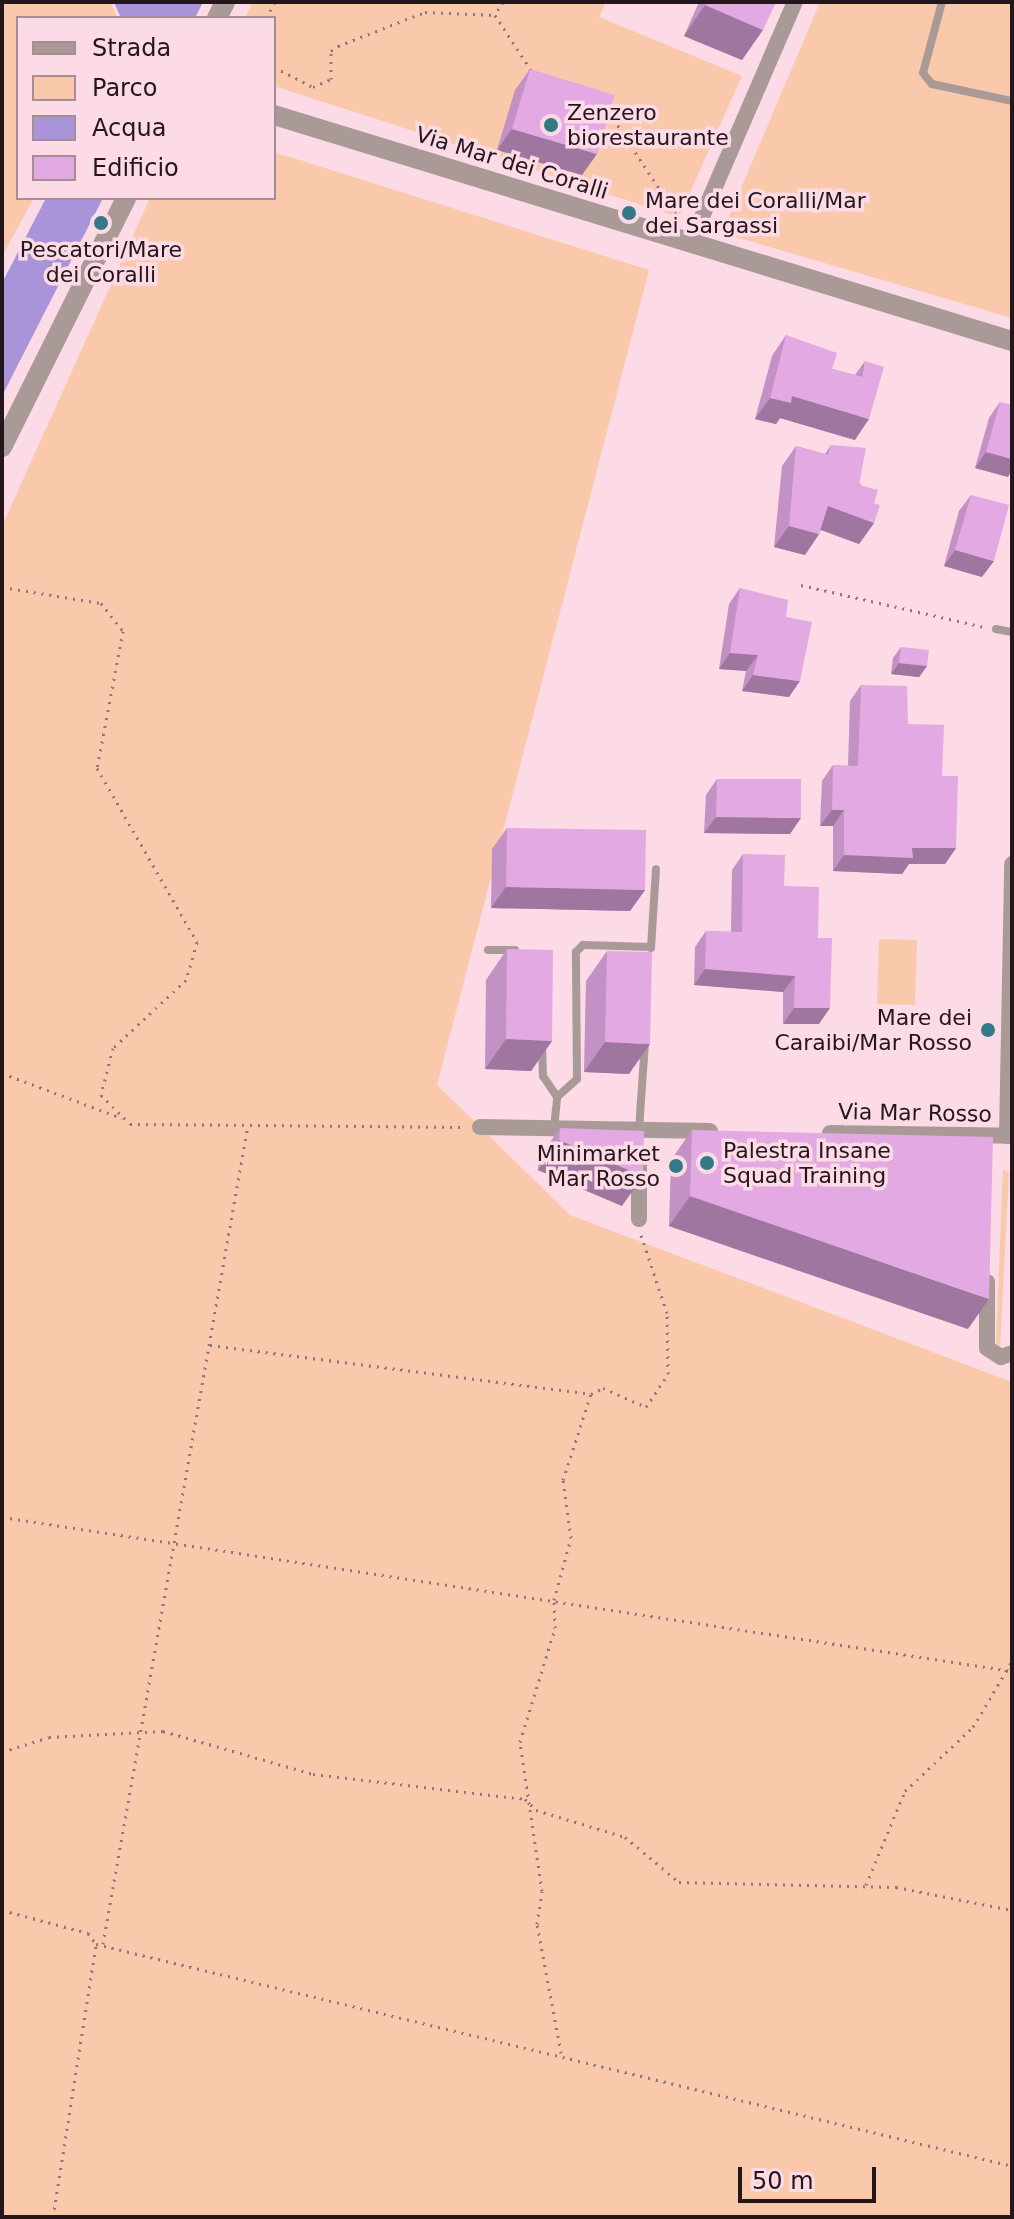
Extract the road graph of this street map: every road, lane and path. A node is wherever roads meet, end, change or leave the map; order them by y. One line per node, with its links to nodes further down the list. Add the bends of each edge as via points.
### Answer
1 (503, 2): 4 (path)
2 (795, 2): 11 (street)
3 (942, 2): 7 (lane, via 923,73 932,84)
4 (495, 15): 5 (path, via 440,9 338,46 331,51 331,79 313,87); 6 (path, via 534,74)
5 (276, 68)
6 (548, 80)
7 (1012, 101)
8 (603, 103): 11 (path)
9 (276, 116): 11 (street, Via Mar dei Coralli)
10 (125, 200): 13 (street)
11 (692, 241): 12 (street, Via Mar dei Coralli)
12 (1012, 341)
13 (2, 447)
14 (801, 585): 16 (path)
15 (2, 587): 28 (path, via 101,603 123,631 97,768 197,942 186,980 113,1048 101,1095)
16 (996, 629): 17 (lane)
17 (1012, 632)
18 (1012, 864): 36 (street)
19 (656, 869): 20 (lane)
20 (651, 947): 23 (lane); 27 (lane, via 583,945 576,952 577,1079)
21 (488, 950): 22 (lane)
22 (530, 950)
23 (650, 961)
24 (542, 1033): 27 (lane, via 543,1076)
25 (645, 1035): 33 (lane)
26 (2, 1073): 28 (path)
27 (557, 1097): 32 (lane)
28 (125, 1119): 29 (path); 30 (path)
29 (133, 1122)
30 (248, 1125): 31 (path); 39 (path)
31 (480, 1127): 32 (street)
32 (554, 1129): 33 (street)
33 (639, 1130): 34 (street); 37 (street)
34 (730, 1132)
35 (807, 1133): 36 (street, Via Mar Rosso)
36 (1000, 1140)
37 (639, 1219): 41 (path, via 643,1260 652,1265 667,1313 668,1374 646,1407 603,1388)
38 (987, 1262): 40 (street, via 987,1348 995,1356)
39 (210, 1345): 41 (path); 43 (path)
40 (1012, 1353)
41 (591, 1394): 44 (path, via 563,1480 571,1538)
42 (2, 1517): 43 (path)
43 (173, 1542): 44 (path); 48 (path)
44 (554, 1600): 46 (path); 50 (path, via 542,1689 520,1742)
45 (1012, 1661): 46 (path)
46 (1006, 1670): 47 (path); 51 (path, via 973,1727 905,1791)
47 (1012, 1671)
48 (143, 1729): 49 (path, via 49,1737); 50 (path, via 313,1774); 55 (path)
49 (2, 1752)
50 (525, 1799): 51 (path, via 546,1814 625,1837 679,1882); 56 (path, via 539,1856 537,1924)
51 (866, 1886): 53 (path)
52 (2, 1910): 54 (path, via 88,1933)
53 (1012, 1910)
54 (96, 1944): 55 (path); 58 (path)
55 (103, 1946): 56 (path)
56 (561, 2054): 57 (path)
57 (1012, 2166)
58 (53, 2217)

